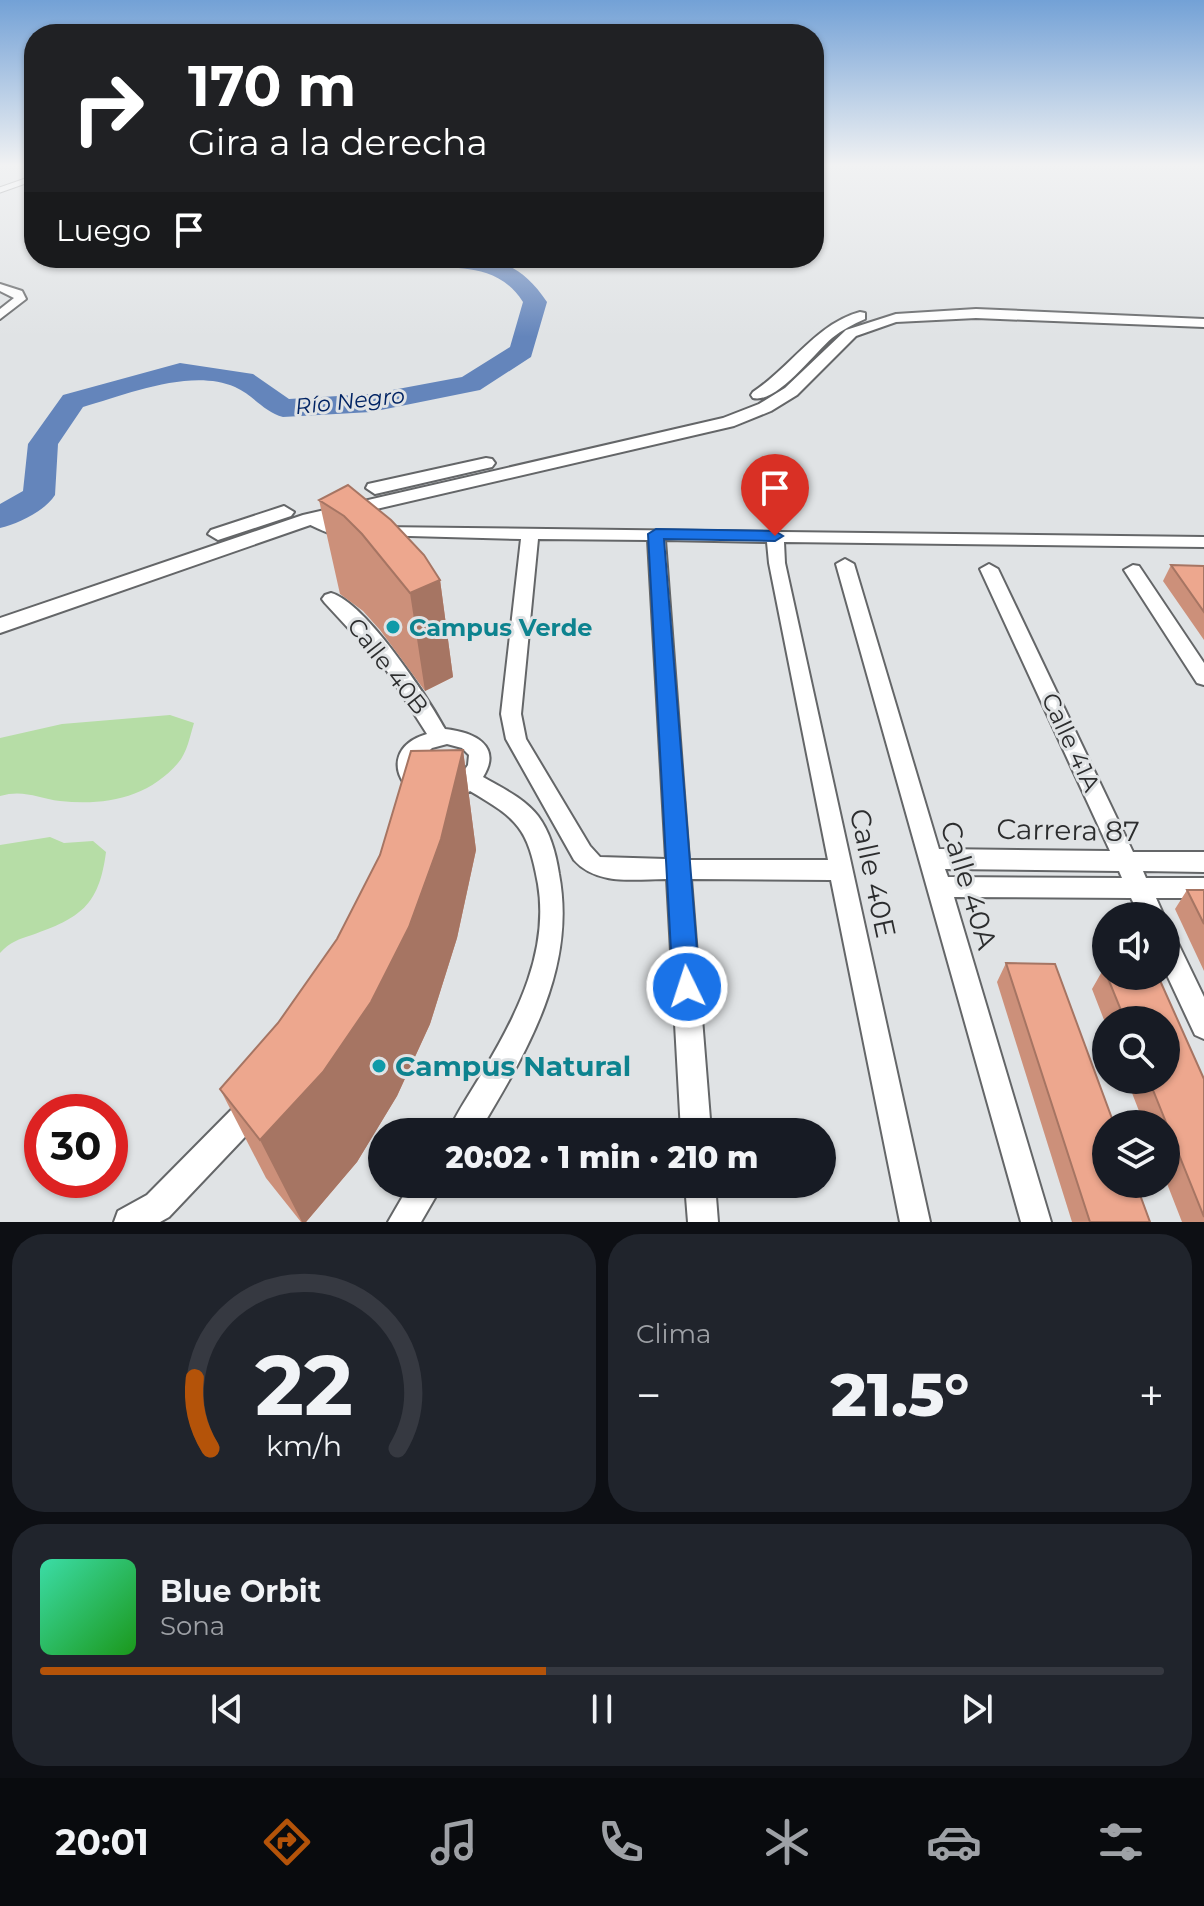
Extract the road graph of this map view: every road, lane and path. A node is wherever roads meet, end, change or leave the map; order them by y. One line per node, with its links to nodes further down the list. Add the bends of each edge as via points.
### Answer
1 (0, 287): 2 (street, via 18,293 20,299)
2 (0, 315)
3 (1204, 316): 14 (street, via 939,307 859,316 827,331 776,386 726,409 315,503)
4 (1204, 323): 5 (street, via 979,315 883,322 851,333 781,398 728,422)
5 (310, 519): 6 (street, via 335,530); 15 (street)
6 (530, 533): 7 (street); 22 (street, via 511,695 516,739 592,864 605,869)
7 (656, 534): 8 (street); 22 (street)
8 (775, 536): 9 (street); 23 (street, Calle 40E)
9 (1204, 542)
10 (845, 564): 19 (street, Calle 40A)
11 (989, 569): 20 (street, Calle 41A)
12 (1133, 570): 16 (street)
13 (331, 599): 17 (street, Calle 40B, via 384,653)
14 (0, 610)
15 (0, 626)
16 (1204, 678)
17 (439, 737): 18 (street, via 461,738 477,748 480,764); 18 (street, via 418,746 409,757 406,770 412,782 440,793)
18 (471, 781): 31 (street, via 531,825 542,848 555,907 546,971 512,1049)
19 (930, 859): 20 (street, Carrera 87); 24 (street, Calle 40A)
20 (1127, 861): 21 (street, Carrera 87); 25 (street, Calle 41A)
21 (1204, 862)
22 (679, 870): 23 (street); 32 (street)
23 (841, 870): 39 (street, Calle 40E)
24 (939, 887): 25 (street); 40 (street, Calle 40A)
25 (1139, 888): 26 (street); 27 (street, Calle 41A)
26 (1204, 888)
27 (1146, 902)
28 (1180, 975): 29 (street)
29 (1204, 1026)
30 (269, 1090): 35 (street)
31 (471, 1118)
32 (695, 1118)
33 (419, 1198): 37 (street)
34 (701, 1198): 38 (street)
35 (164, 1214): 36 (street)
36 (129, 1222)
37 (403, 1222)
38 (703, 1222)
39 (915, 1222)
40 (1036, 1222)

